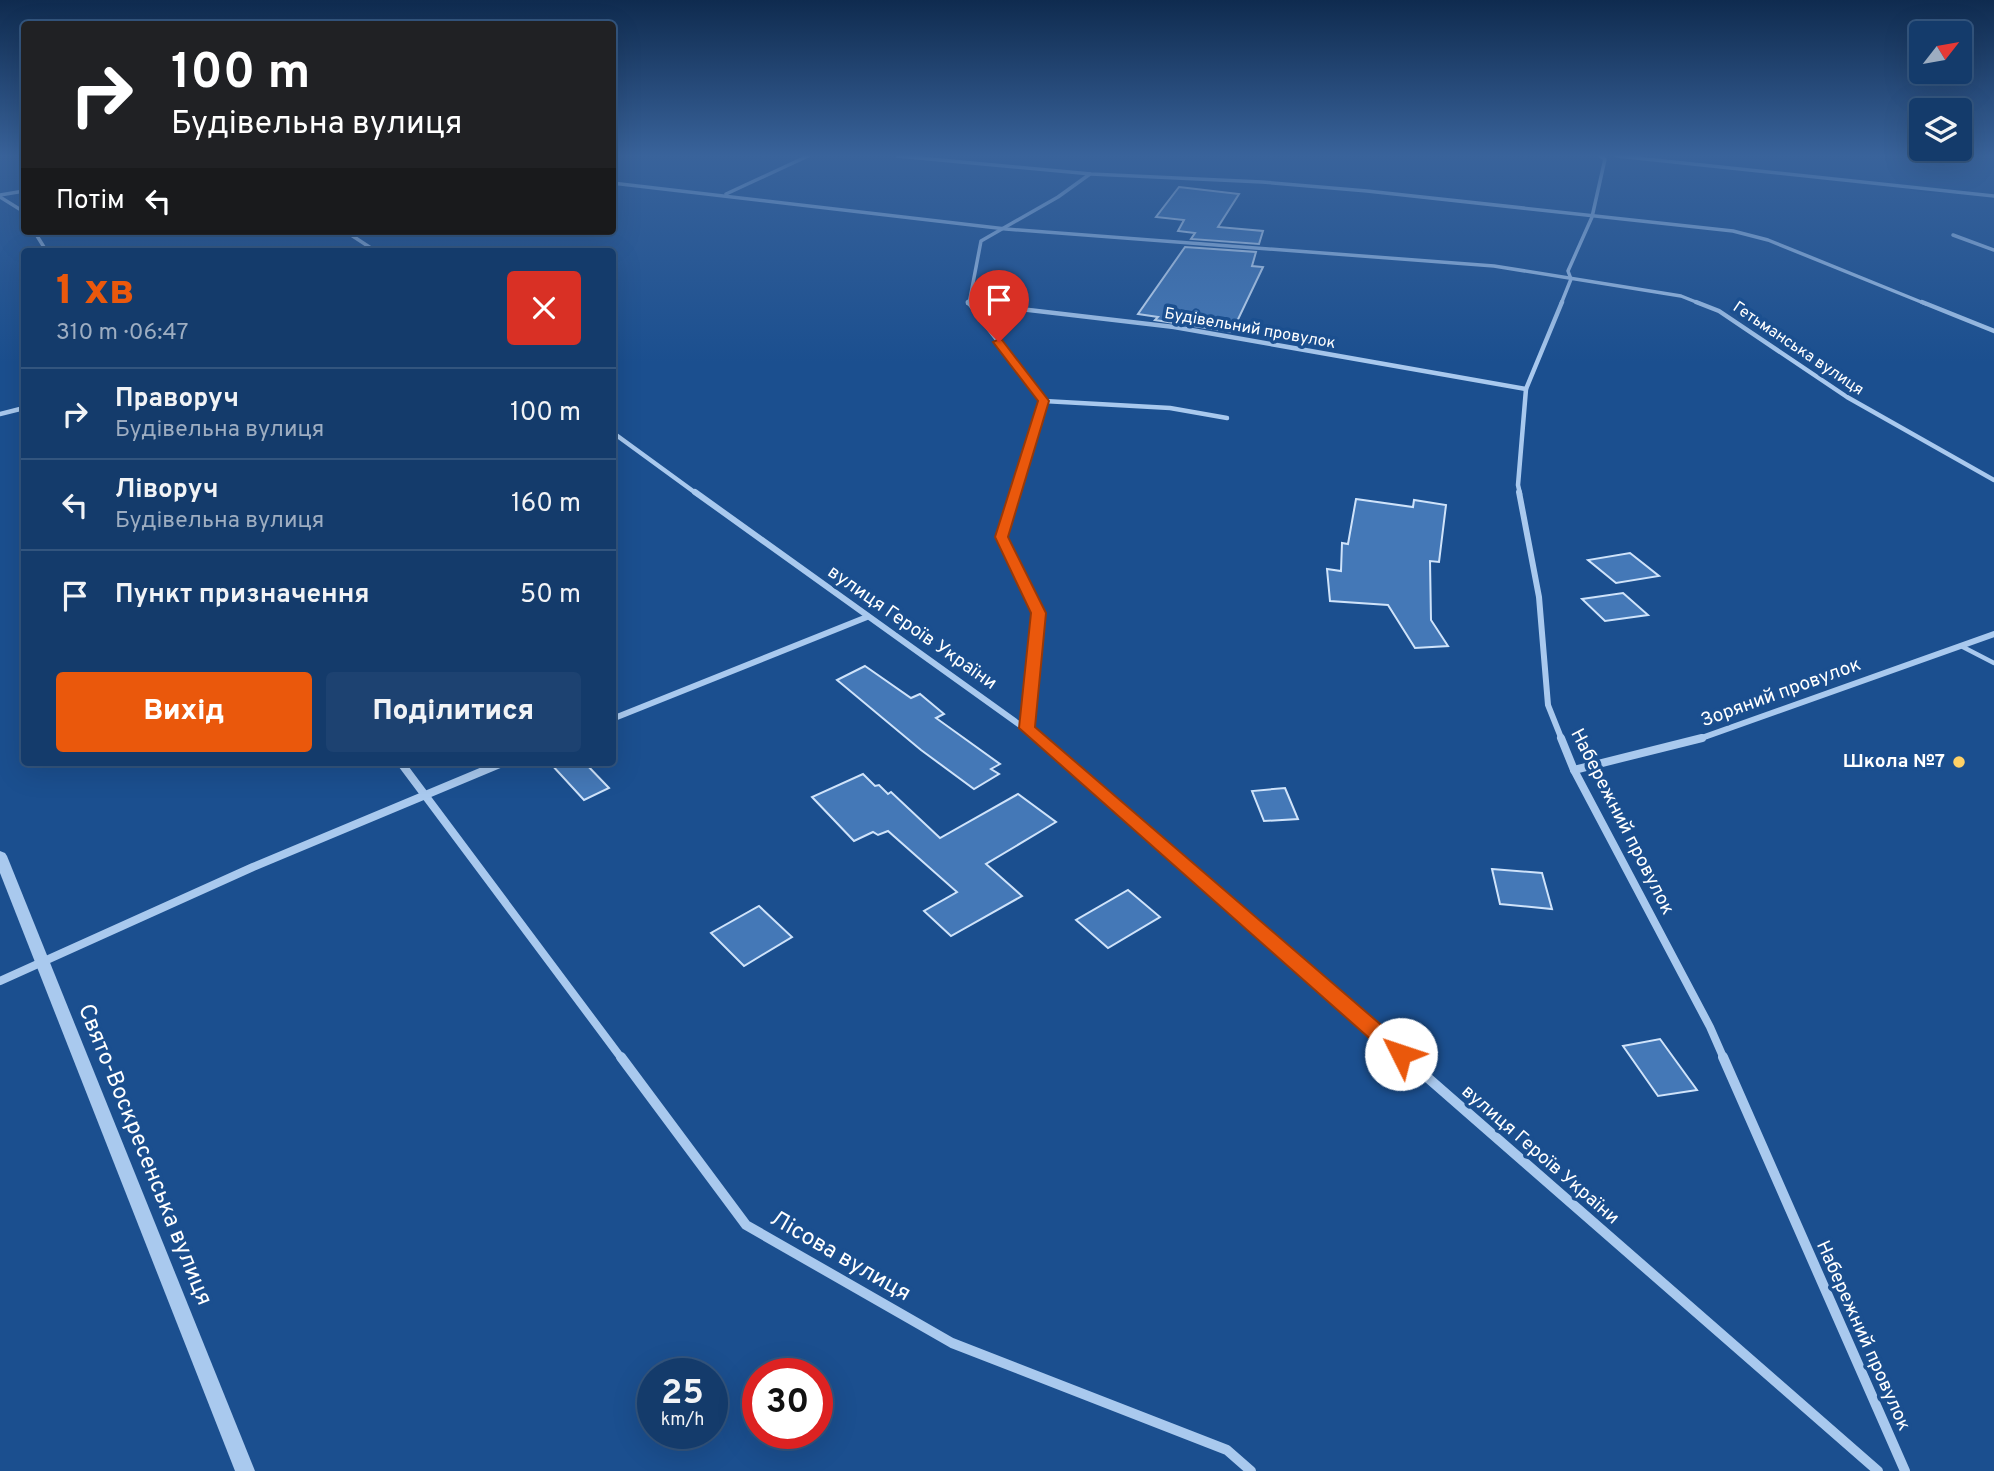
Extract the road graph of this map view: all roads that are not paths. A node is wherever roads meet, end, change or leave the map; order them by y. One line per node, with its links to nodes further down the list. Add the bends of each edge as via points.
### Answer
1 (971, 225): 5 (street, Гетьманська вулиця)
2 (1013, 225): 5 (street)
3 (1589, 225): 10 (street, Набережний провулок, via 1568,271)
4 (1669, 225): 12 (street, via 1733,231 1768,240)
5 (1006, 229): 10 (street, Гетьманська вулиця, via 1494,266); 11 (street, via 981,241)
6 (351, 235): 8 (street)
7 (1953, 235): 9 (street)
8 (371, 248)
9 (1994, 250)
10 (1571, 279): 13 (street, Набережний провулок); 19 (street, Гетьманська вулиця, via 1681,296 1719,311 1847,397)
11 (968, 303): 13 (street, Будівельний провулок, via 1174,327); 14 (street)
12 (1994, 331)
13 (1526, 389): 28 (street, Набережний провулок, via 1517,485 1539,597 1548,705)
14 (1044, 401): 17 (street, via 1170,408); 25 (street, via 1001,537 1038,613)
15 (21, 409): 16 (street)
16 (0, 414)
17 (1227, 418)
18 (616, 435): 20 (street, вулиця Героїв України)
19 (1994, 480)
20 (867, 617): 24 (street); 25 (street, вулиця Героїв України)
21 (1994, 634): 22 (street, Зоряний провулок)
22 (1961, 646): 23 (lane); 28 (street, Зоряний провулок, via 1701,739)
23 (1994, 663)
24 (616, 717)
25 (1027, 728): 35 (street, вулиця Героїв України)
26 (403, 766): 29 (street, Лісова вулиця)
27 (494, 766): 29 (street)
28 (1574, 770): 36 (street, Набережний провулок, via 1710,1027)
29 (424, 794): 31 (street); 34 (street, Лісова вулиця, via 746,1225 951,1343 1227,1450)
30 (0, 856): 31 (street, Свято-Воскресенська вулиця)
31 (43, 962): 32 (street); 33 (street, Свято-Воскресенська вулиця)
32 (0, 981)
33 (245, 1471)
34 (1251, 1471)
35 (1878, 1471)
36 (1905, 1471)

